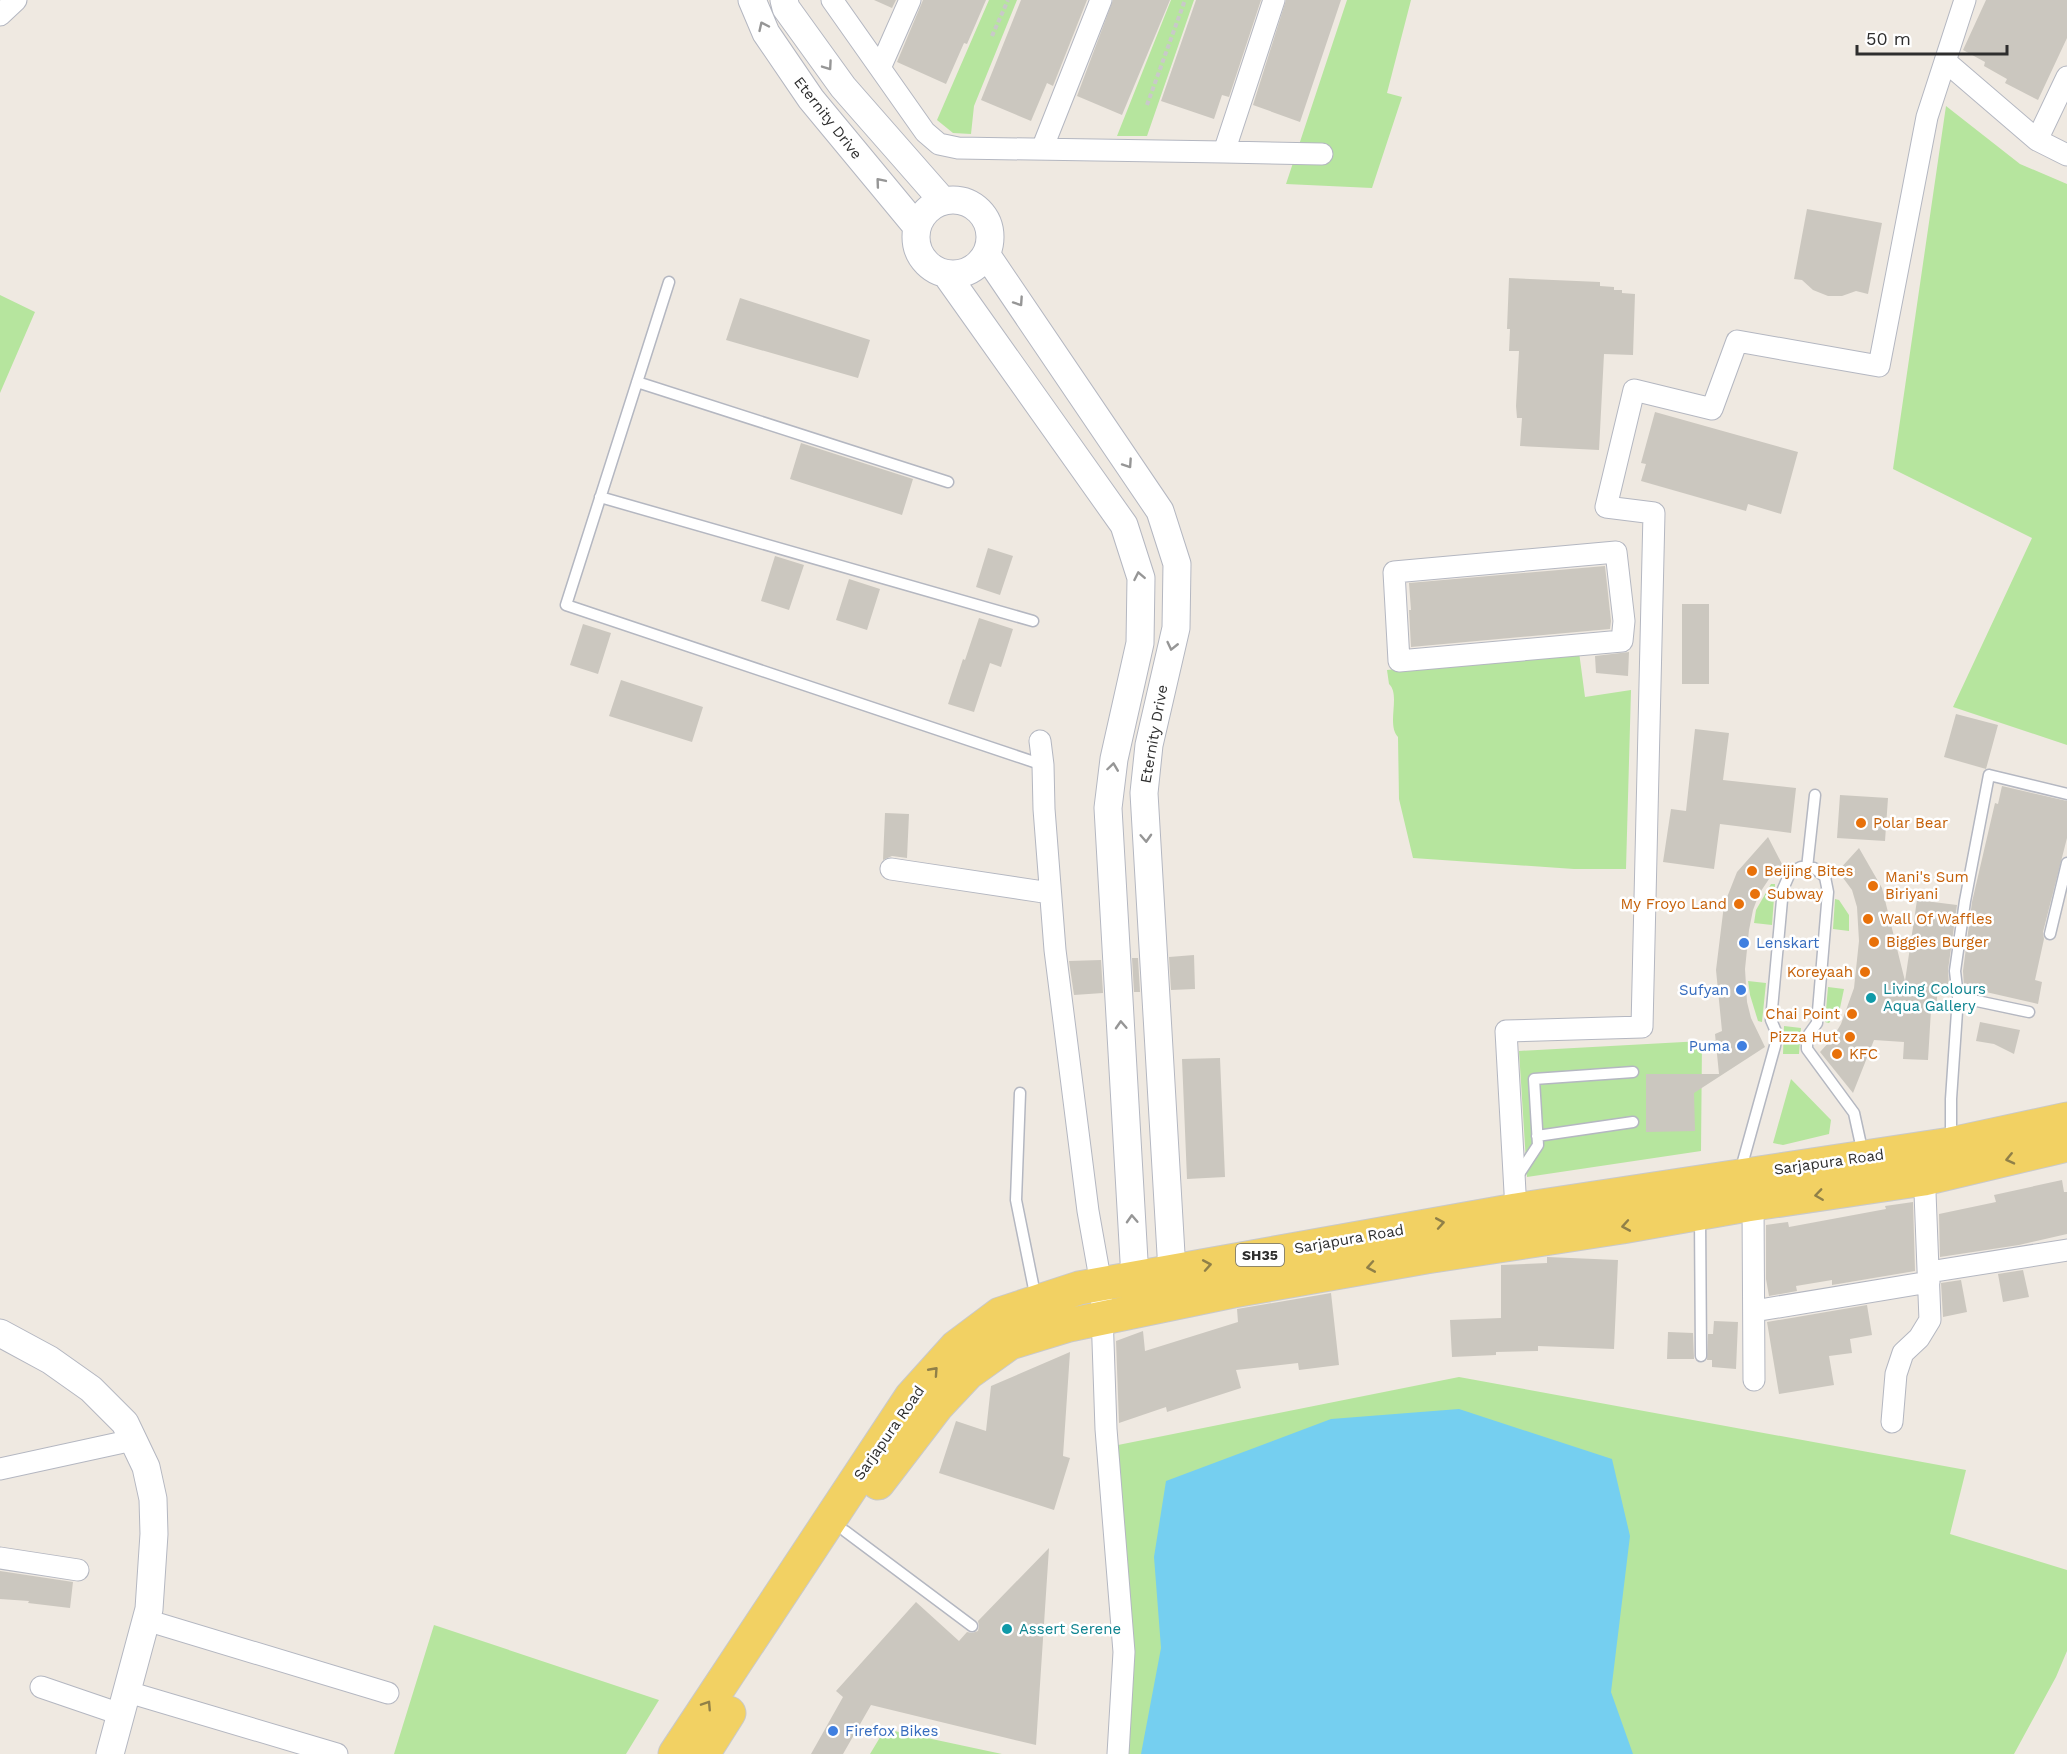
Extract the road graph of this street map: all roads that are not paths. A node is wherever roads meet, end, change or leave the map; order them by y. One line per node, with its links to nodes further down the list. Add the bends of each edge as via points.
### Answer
1 (16, 0): 9 (street)
2 (752, 0): 19 (street, Eternity Drive, one-way to 2, via 811,99 766,33)
3 (784, 0): 18 (street, Eternity Drive, one-way to 18, via 843,87)
4 (832, 0): 11 (street)
5 (910, 0): 11 (street)
6 (1101, 0): 14 (street)
7 (1274, 0): 15 (street)
8 (1965, 0): 10 (street)
9 (0, 15)
10 (1946, 62): 13 (street); 26 (street, via 1927,117 1879,366 1737,341 1712,409 1634,390 1606,507 1654,513)
11 (880, 68): 14 (street, via 925,132 939,144 958,148)
12 (2067, 77): 13 (street)
13 (2037, 140): 17 (street)
14 (1041, 149): 15 (street)
15 (1224, 152): 16 (street)
16 (1322, 154)
17 (2067, 155)
18 (943, 201): 19 (street, via 931,207); 20 (street, via 968,202 978,209 990,230)
19 (917, 227): 21 (street, Eternity Drive, via 919,252 926,262)
20 (986, 254): 21 (street, via 970,270); 52 (street, Eternity Drive, one-way to 52, via 1160,511 1177,564 1176,628 1149,745 1144,793)
21 (946, 274): 54 (street, Eternity Drive, one-way to 21, via 1108,808 1114,759 1140,643 1141,578 1124,525)
22 (669, 282): 23 (lane)
23 (637, 382): 24 (lane); 25 (lane)
24 (948, 482)
25 (600, 497): 28 (lane); 30 (lane, via 566,605)
26 (1652, 592): 27 (street); 49 (street, via 1642,1027 1506,1031)
27 (1621, 594): 27 (street, via 1622,641 1400,661 1394,573 1616,552)
28 (1033, 621)
29 (1040, 741): 30 (street)
30 (1043, 765): 36 (street)
31 (2067, 794): 38 (lane, via 1989,775 1954,970)
32 (1815, 795): 34 (lane)
33 (2067, 863): 37 (lane)
34 (1807, 868): 46 (lane, via 1814,868 1825,877 1828,892 1817,1023 1807,1037 1807,1049 1854,1113); 48 (lane, via 1790,873 1783,889 1771,1020 1777,1034)
35 (891, 870): 36 (street)
36 (1050, 893): 55 (street, via 1088,1211)
37 (2050, 934)
38 (1958, 998): 39 (lane); 47 (lane, via 1951,1099)
39 (2029, 1012)
40 (1633, 1072): 44 (lane, via 1534,1079)
41 (1020, 1093): 56 (lane, via 1017,1200)
42 (2067, 1119): 47 (main road, Sarjapura Road / SH35)
43 (1633, 1122): 44 (lane)
44 (1537, 1136): 49 (lane, via 1538,1145)
45 (2067, 1145): 47 (main road, Sarjapura Road, one-way to 47)
46 (1863, 1157): 47 (main road, Sarjapura Road / SH35); 48 (main road, Sarjapura Road / SH35)
47 (1933, 1157): 48 (main road, Sarjapura Road, one-way to 48); 53 (street)
48 (1746, 1190): 49 (main road, Sarjapura Road / SH35); 50 (main road, Sarjapura Road); 57 (street)
49 (1515, 1195): 52 (main road, Sarjapura Road / SH35, one-way to 49)
50 (1700, 1213): 58 (main road, Sarjapura Road, one-way to 58, via 1426,1257); 60 (lane)
51 (2067, 1250): 53 (street)
52 (1172, 1271): 54 (main road, Sarjapura Road / SH35)
53 (1929, 1277): 57 (street); 62 (street, via 1930,1320 1903,1353 1896,1374)
54 (1135, 1278): 55 (main road, Sarjapura Road / SH35)
55 (1101, 1284): 56 (main road, Sarjapura Road / SH35); 58 (street)
56 (1036, 1302): 75 (main road, Sarjapura Road / SH35, one-way to 56, via 911,1397 956,1347 1000,1314)
57 (1754, 1311): 61 (street)
58 (1103, 1318): 65 (main road, Sarjapura Road, via 1069,1324 1010,1343 968,1373 937,1406); 77 (street, via 1106,1429 1124,1652)
59 (0, 1333): 63 (street, via 50,1360 91,1389 125,1424)
60 (1701, 1356)
61 (1754, 1380)
62 (1892, 1422)
63 (133, 1440): 64 (street); 68 (street, via 146,1467 153,1499 154,1534)
64 (0, 1469)
65 (845, 1531): 69 (lane); 76 (main road, Sarjapura Road)
66 (0, 1558): 67 (street)
67 (78, 1570)
68 (146, 1620): 71 (street); 72 (street)
69 (972, 1626)
70 (41, 1687): 72 (street)
71 (388, 1693)
72 (124, 1703): 73 (street); 74 (street)
73 (111, 1754)
74 (337, 1754)
75 (675, 1754)
76 (703, 1754)
77 (1118, 1754)

